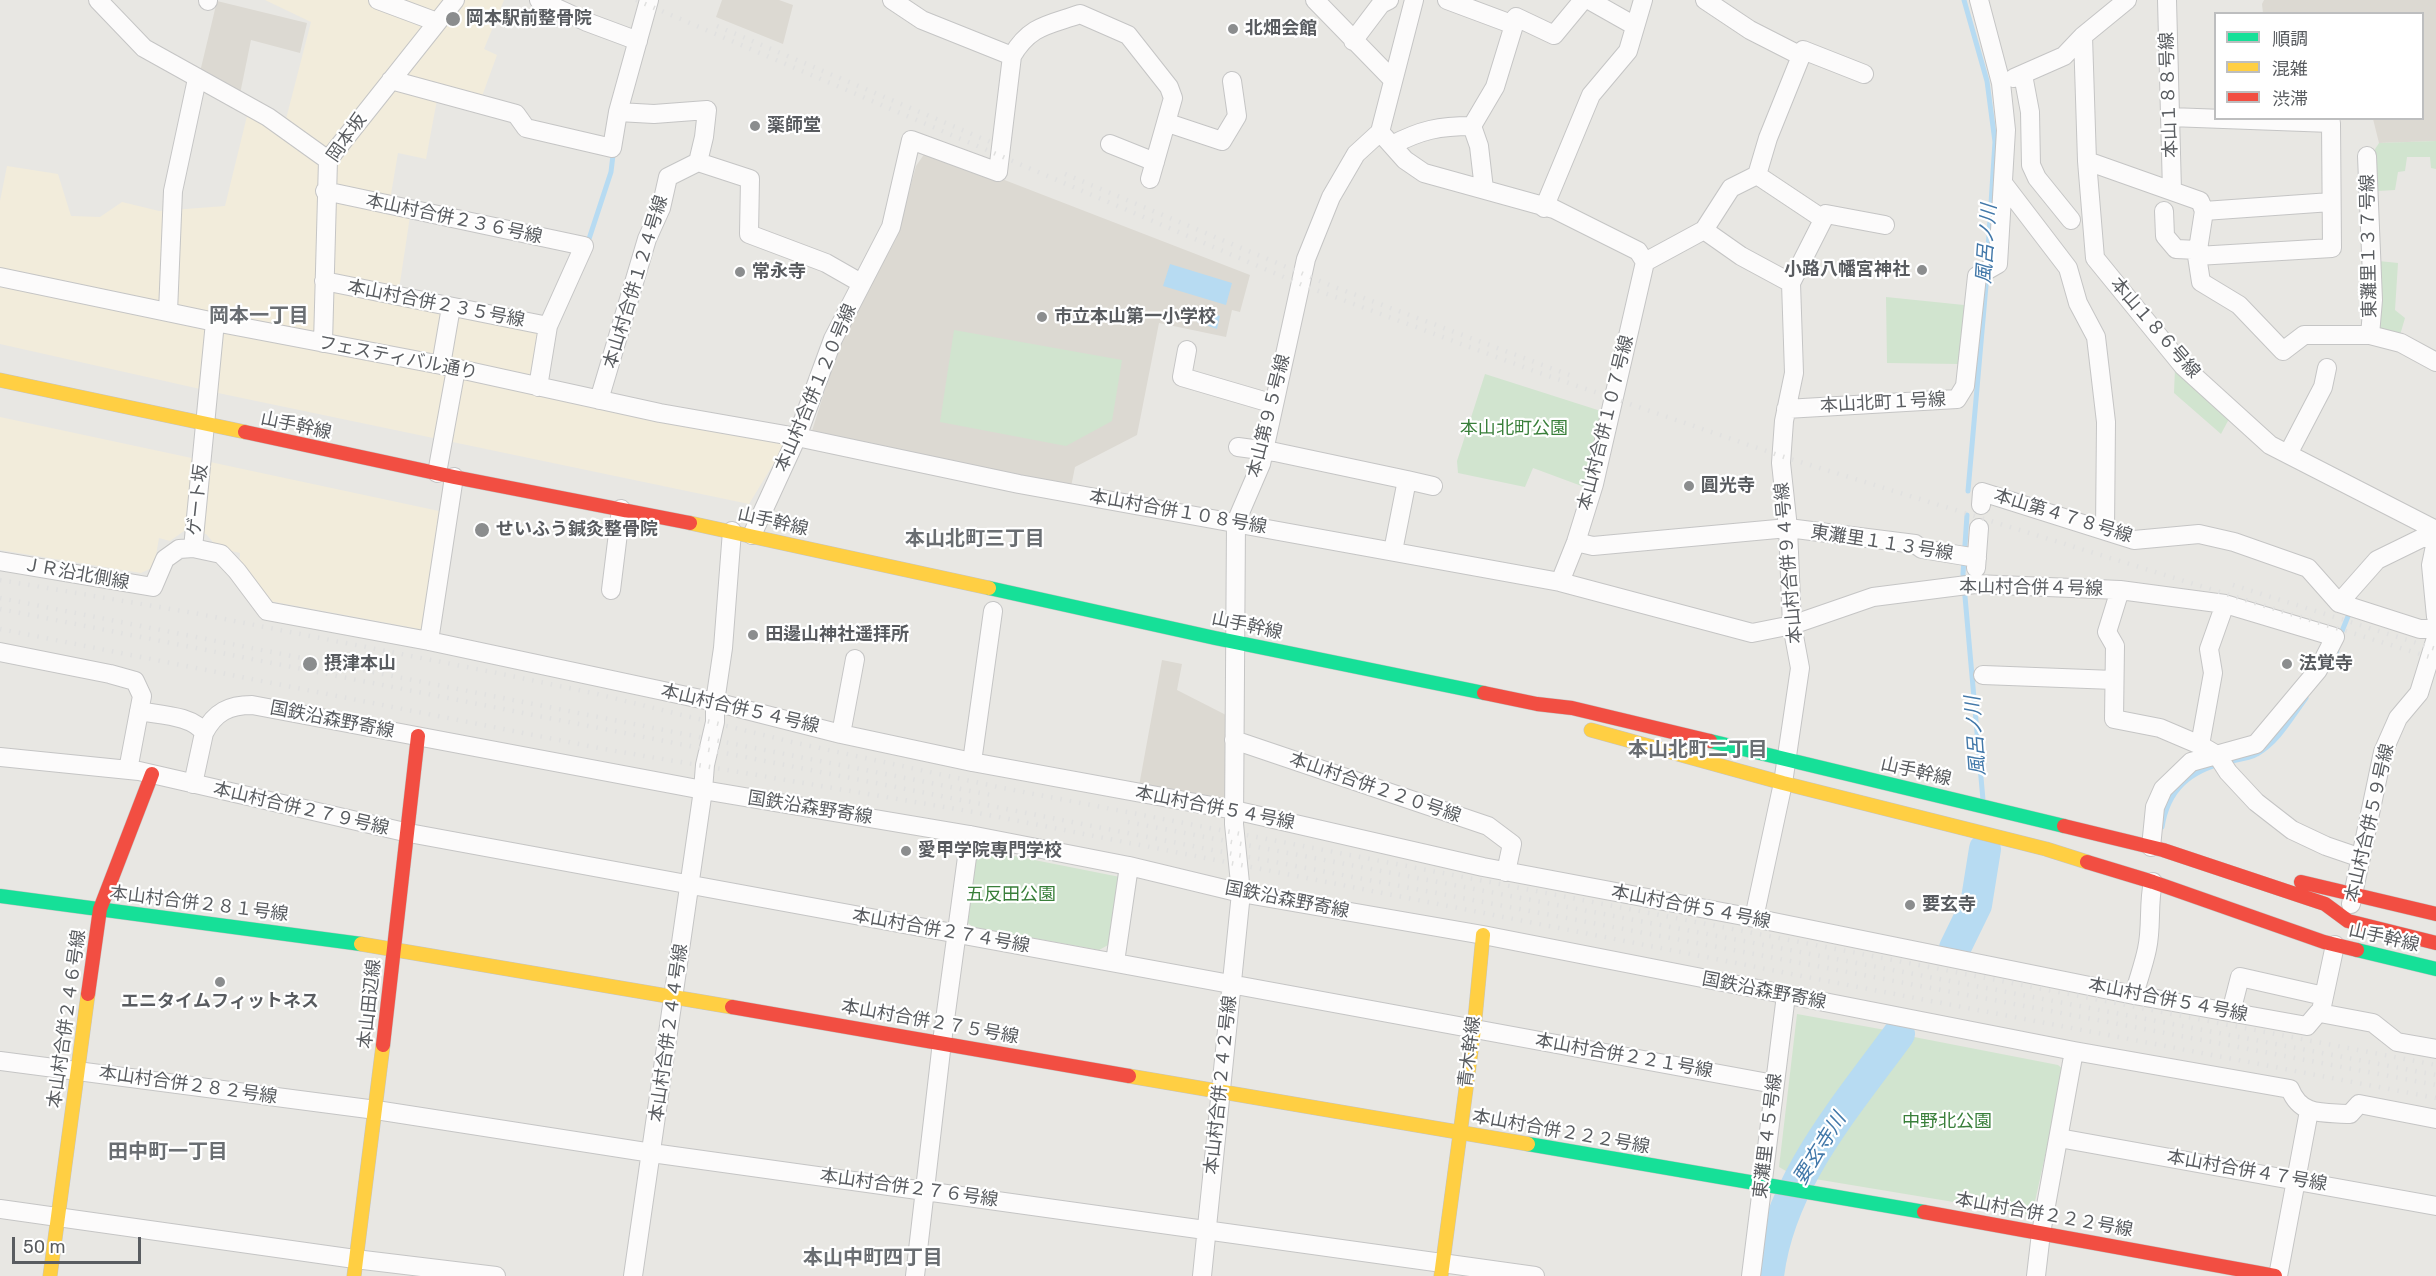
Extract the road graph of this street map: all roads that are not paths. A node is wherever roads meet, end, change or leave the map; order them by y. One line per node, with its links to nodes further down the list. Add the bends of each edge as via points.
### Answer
1 (98, 0): 29 (street, via 144,48)
2 (378, 0): 19 (street)
3 (455, 0): 19 (street, 岡本坂)
4 (539, 0): 23 (street)
5 (649, 0): 23 (street)
6 (892, 0): 25 (street, via 922,20)
7 (1315, 0): 24 (street)
8 (1389, 0): 24 (street, via 1381,4)
9 (1414, 0): 30 (street)
10 (1447, 0): 20 (street)
11 (1583, 0): 20 (street, via 1554,35 1516,17)
12 (1589, 0): 21 (street)
13 (1643, 0): 21 (street)
14 (1705, 0): 26 (street)
15 (2127, 0): 22 (street)
16 (2167, 0): 35 (street, 本山１８８号線)
17 (1984, 2): 33 (street, 本山北町１号線)
18 (1081, 7): 25 (street, via 1032,30); 38 (street, via 1130,38 1169,87 1173,98)
19 (437, 22): 31 (street, 岡本坂)
20 (1514, 25): 39 (street, via 1495,87)
21 (1635, 26): 52 (street, via 1628,51 1591,95)
22 (2083, 36): 28 (street, via 2064,56); 44 (street, 本山１８６号線)
23 (638, 41): 34 (street)
24 (1353, 41): 30 (street)
25 (1012, 56): 64 (street, 本山村合併１２０号線, via 998,172 911,140 891,227)
26 (1800, 56): 27 (street, via 1803,50); 46 (street)
27 (1864, 74)
28 (2024, 75): 33 (street); 56 (street, via 2030,112 2031,165)
29 (197, 79): 43 (street, via 268,117); 66 (street, via 173,191)
30 (1392, 79): 40 (street)
31 (391, 80): 34 (street, via 516,114 526,128 612,148); 43 (street, 岡本坂)
32 (1232, 81): 38 (street, via 1237,116 1222,141)
33 (2001, 83): 47 (street, 本山北町１号線, via 2006,130)
34 (618, 112): 45 (street, via 707,110)
35 (2170, 117): 36 (street); 49 (street, 本山１８８号線)
36 (2214, 119)
37 (2250, 120): 51 (street, via 2331,123)
38 (1168, 123): 41 (street, via 1152,171)
39 (1472, 126): 40 (street, 本山第９５号線, via 1450,126); 48 (street, via 1479,146)
40 (1386, 139): 48 (street, via 1424,173); 78 (street, 本山第９５号線, via 1356,154 1331,197 1306,259)
41 (1110, 144)
42 (2367, 156): 69 (street, 東灘里１３７号線, via 2373,300)
43 (327, 160): 50 (street, 岡本坂)
44 (2087, 161): 49 (street); 84 (street, 本山１８６号線, via 2095,258 2183,366 2270,445)
45 (698, 162): 64 (street, via 750,179 749,234 826,263); 77 (street, 本山村合併１２４号線, via 668,177)
46 (1757, 175): 55 (street); 58 (street, via 1731,188)
47 (2003, 183): 79 (street, 本山北町１号線, via 1998,264 1977,276 1965,386 1957,399); 93 (street, via 2068,268 2078,303 2096,337 2106,423)
48 (1484, 189): 52 (street)
49 (2172, 191): 54 (street, via 2200,201)
50 (325, 192): 62 (street, 岡本坂); 68 (street, 本山村合併２３６号線, via 584,246)
51 (2331, 202): 54 (street); 59 (street, via 2332,248)
52 (1544, 208): 60 (street, via 1554,209 1638,251)
53 (2164, 211): 59 (street, via 2165,236 2176,249)
54 (2204, 211): 59 (street)
55 (1824, 216): 57 (street); 63 (street, 本山村合併９４号線)
56 (2071, 220)
57 (1885, 225)
58 (1704, 230): 60 (street); 63 (street)
59 (2198, 253): 69 (street, via 2201,282 2239,305 2283,351 2304,335)
60 (1645, 262): 98 (street, 本山村合併１０７号線, via 1594,484)
61 (0, 277): 66 (street, フェスティバル通り)
62 (324, 281): 65 (street, 本山村合併２３５号線); 70 (street, 岡本坂)
63 (1791, 283): 79 (street, 本山村合併９４号線, via 1794,373)
64 (861, 284): 81 (street, 本山村合併１２０号線, via 833,339)
65 (451, 307): 68 (street, 本山村合併２３５号線); 73 (street)
66 (168, 312): 67 (street, フェスティバル通り)
67 (215, 322): 70 (street, フェスティバル通り); 80 (street, ゲート坂)
68 (548, 326): 76 (street)
69 (2370, 335): 72 (street, 東灘里１３７号線, via 2401,343)
70 (323, 343): 73 (street, フェスティバル通り)
71 (1187, 350): 78 (street, via 1182,376)
72 (2436, 362)
73 (449, 367): 76 (street, フェスティバル通り); 85 (street)
74 (2327, 368): 84 (street, via 2323,387)
75 (0, 380): 80 (street, 山手幹線)
76 (538, 387): 77 (street, フェスティバル通り)
77 (599, 400): 81 (street, フェスティバル通り)
78 (1274, 404): 83 (street, 本山第９５号線)
79 (1786, 409): 91 (street, 本山村合併９４号線, via 1780,463)
80 (206, 425): 85 (street, 山手幹線); 99 (street, ゲート坂)
81 (797, 437): 90 (street, 本山村合併１０８号線, via 1019,484); 96 (street, 本山村合併１２０号線)
82 (1238, 447): 83 (street)
83 (1263, 452): 86 (street); 90 (street, 本山第９５号線)
84 (2288, 454): 94 (street, 本山１８６号線)
85 (445, 475): 89 (street, 山手幹線); 114 (street)
86 (1407, 480): 87 (street); 100 (street)
87 (1433, 486)
88 (1981, 505): 93 (street, 本山第４７８号線, via 1982,492)
89 (621, 509): 95 (street, 山手幹線); 106 (street)
90 (1236, 522): 100 (street, 本山村合併１０８号線); 115 (street, 本山第９５号線)
91 (1788, 528): 98 (street, 東灘里１１３号線, via 1593,546); 101 (street, 東灘里１１３号線, via 1915,544 1922,549); 111 (street, 本山村合併９４号線)
92 (1979, 528): 101 (street, 本山第４７８号線)
93 (2105, 530): 107 (street, 本山第４７８号線, via 2134,540 2199,534 2234,542 2308,567)
94 (2436, 530)
95 (732, 531): 96 (street, 山手幹線); 120 (street)
96 (752, 535): 115 (street, 山手幹線)
97 (2436, 540): 107 (street, via 2422,538 2377,560); 110 (street, via 2432,564)
98 (1576, 542): 103 (street, 本山村合併１０７号線)
99 (193, 548): 102 (street, ＪＲ沿北側線, via 179,549 165,559 153,587); 114 (street, 本山村合併５４号線, via 221,554 267,611)
100 (1393, 551): 103 (street, 本山村合併１０８号線)
101 (1976, 557): 104 (street, 本山第４７８号線)
102 (0, 561)
103 (1560, 582): 111 (street, 本山村合併４号線, via 1752,633)
104 (1974, 584): 105 (street, 本山村合併４号線); 111 (street, 本山村合併４号線, via 1873,597)
105 (2120, 590): 108 (street, 本山村合併４号線); 119 (street, via 2107,632 2115,646)
106 (611, 591)
107 (2340, 603): 112 (street, via 2420,629)
108 (2225, 604): 129 (street, via 2209,649 2213,673); 130 (street, 本山村合併４号線, via 2335,637 2318,670 2256,744)
109 (993, 611): 133 (street)
110 (2436, 616)
111 (1792, 625): 132 (street, 本山村合併９４号線, via 1800,668)
112 (2436, 628)
113 (2436, 638): 142 (street, 本山村合併５９号線, via 2418,693 2398,718 2383,752)
114 (429, 642): 120 (street, 本山村合併５４号線)
115 (1235, 642): 121 (street, 山手幹線); 128 (street, 本山第９５号線)
116 (0, 652): 122 (street, via 135,681)
117 (855, 659): 126 (street)
118 (1983, 675): 119 (street)
119 (2114, 680): 129 (street, via 2114,719 2160,728)
120 (715, 702): 126 (street, 本山村合併５４号線); 137 (street, via 716,722 705,765)
121 (1537, 704): 123 (street, 山手幹線); 132 (street, 山手幹線, via 1572,708)
122 (149, 714): 125 (street); 134 (street)
123 (1564, 722)
124 (1582, 727): 135 (street, 山手幹線)
125 (207, 728): 127 (street, 国鉄沿森野寄線, via 226,709 252,705); 136 (street)
126 (841, 734): 133 (street, 本山村合併５４号線)
127 (418, 736): 137 (street, 国鉄沿森野寄線); 139 (street, 本山田辺線)
128 (1234, 740): 138 (street, 本山第９５号線); 144 (street, 本山村合併２２０号線, via 1488,826 1512,844)
129 (2200, 745): 130 (street)
130 (2217, 754): 141 (street, via 2191,762 2163,789 2155,807); 142 (street, via 2256,802 2292,830)
131 (0, 757): 134 (street, 本山村合併２７９号線)
132 (1786, 760): 135 (street, 本山村合併９４号線); 141 (street, 山手幹線)
133 (972, 762): 138 (street, 本山村合併５４号線)
134 (140, 772): 136 (street, 本山村合併２７９号線); 150 (street, 本山村合併２４６号線)
135 (1782, 783): 145 (street, 山手幹線, via 2046,849); 152 (street, 本山村合併９４号線)
136 (193, 784): 139 (street, 本山村合併２７９号線)
137 (704, 790): 140 (street, 国鉄沿森野寄線); 146 (street, 本山村合併２４４号線)
138 (1234, 810): 144 (street, 本山村合併５４号線); 147 (street, 本山第９５号線)
139 (409, 833): 146 (street, 本山村合併２７４号線); 160 (street, 本山田辺線)
140 (970, 835): 143 (street, 国鉄沿森野寄線); 156 (street)
141 (2157, 849): 148 (street); 153 (street, 山手幹線, via 2325,904)
142 (2361, 858): 148 (street, 本山村合併５９号線)
143 (1128, 866): 147 (street, 国鉄沿森野寄線); 161 (street)
144 (1506, 872): 152 (street, 本山村合併５４号線)
145 (2153, 882): 154 (street, 山手幹線, via 2196,888); 159 (street, 山手幹線); 165 (street, via 2147,949)
146 (690, 884): 156 (street, 本山村合併２７４号線); 166 (street, 本山村合併２４４号線)
147 (1241, 893): 157 (street, 国鉄沿森野寄線); 163 (street, 本山村合併２４２号線)
148 (2353, 894): 151 (street); 153 (street, 本山村合併５９号線)
149 (0, 896): 150 (street, 本山村合併２８１号線)
150 (99, 909): 160 (street, 本山村合併２８１号線); 174 (street, 本山村合併２４６号線)
151 (2436, 914)
152 (1754, 918): 165 (street, 本山村合併５４号線)
153 (2348, 921): 155 (street, 山手幹線); 158 (street, 山手幹線); 159 (street, 本山村合併５９号線)
154 (2308, 922)
155 (2328, 924)
156 (956, 934): 161 (street, 本山村合併２７４号線); 170 (street)
157 (1483, 936): 164 (street, 国鉄沿森野寄線); 169 (street, 青木幹線)
158 (2436, 943)
159 (2338, 945): 162 (street, 山手幹線); 167 (street, 本山村合併５９号線)
160 (394, 948): 166 (street, 本山村合併２７５号線); 177 (street, 本山田辺線)
161 (1115, 962): 163 (street, 本山村合併２７４号線)
162 (2436, 969)
163 (1232, 984): 169 (street, 本山村合併２７４号線); 176 (street, 本山村合併２４２号線)
164 (1786, 995): 172 (street, 国鉄沿森野寄線); 175 (street, 東灘里４５号線)
165 (2134, 995): 168 (street, 本山村合併５４号線)
166 (674, 996): 170 (street, 本山村合併２７５号線); 182 (street, 本山村合併２４４号線)
167 (2322, 1005): 168 (street, 本山村合併５４号線, via 2307,1026); 168 (street, via 2240,977); 171 (street, via 2373,1023 2397,1042)
168 (2231, 1012)
169 (1474, 1029): 175 (street, 本山村合併２２１号線); 180 (street, 青木幹線)
170 (942, 1042): 176 (street, 本山村合併２７５号線); 185 (street)
171 (2436, 1049)
172 (2074, 1052): 178 (street, 国鉄沿森野寄線, via 2290,1089 2295,1101); 181 (street)
173 (0, 1061): 174 (street, 本山村合併２８２号線)
174 (79, 1070): 177 (street, 本山村合併２８２号線); 188 (street, 本山村合併２４６号線)
175 (1774, 1084): 184 (street, 東灘里４５号線)
176 (1221, 1092): 180 (street, 本山村合併２７５号線); 189 (street, 本山村合併２４２号線)
177 (376, 1110): 182 (street, 本山村合併２７６号線); 191 (street, 本山田辺線)
178 (2309, 1111): 179 (street, via 2350,1114 2359,1104); 183 (street)
179 (2436, 1119)
180 (1460, 1133): 184 (street, 本山村合併２２２号線); 192 (street, 青木幹線)
181 (2059, 1138): 183 (street, 本山村合併４７号線); 190 (street)
182 (652, 1153): 185 (street, 本山村合併２７６号線); 195 (street, 本山村合併２４４号線)
183 (2296, 1179): 186 (street, 本山村合併４７号線); 201 (street)
184 (1762, 1185): 190 (street, 本山村合併２２２号線); 199 (street, 東灘里４５号線)
185 (927, 1190): 189 (street, 本山村合併２７６号線); 196 (street)
186 (2436, 1206)
187 (0, 1209): 188 (street)
188 (58, 1217): 191 (street); 193 (street, 本山村合併２４６号線)
189 (1206, 1230): 192 (street, 本山村合併２７６号線); 197 (street, 本山村合併２４２号線)
190 (2041, 1233): 200 (street); 201 (street, 本山村合併２２２号線)
191 (355, 1268): 194 (street)
192 (1442, 1270): 198 (street, 本山村合併２７６号線)
193 (50, 1276)
194 (496, 1276)
195 (633, 1276)
196 (915, 1276)
197 (1202, 1276)
198 (1535, 1276)
199 (1751, 1276)
200 (2036, 1276)
201 (2277, 1276)

